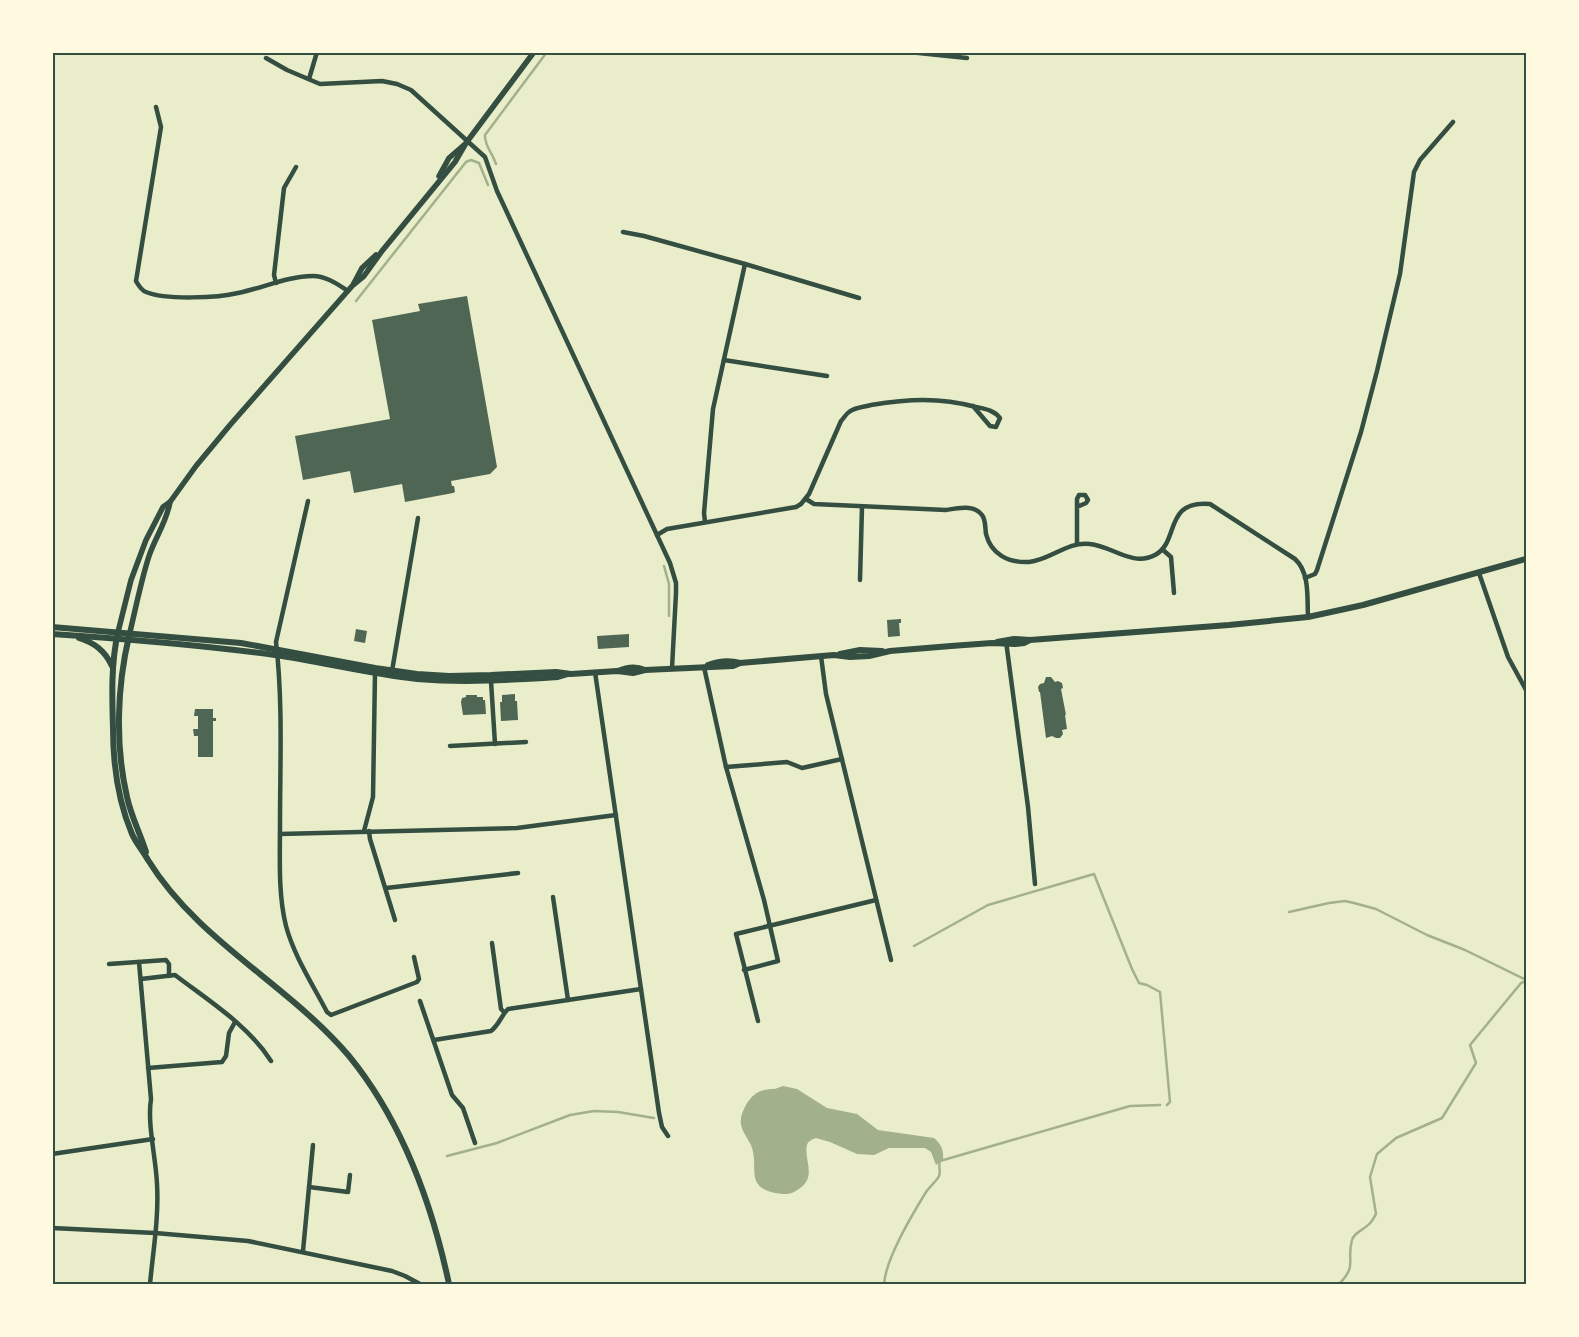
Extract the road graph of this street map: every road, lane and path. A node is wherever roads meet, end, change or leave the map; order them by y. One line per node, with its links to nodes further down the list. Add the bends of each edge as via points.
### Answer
1 (317, 52): 6 (street)
2 (534, 52): 9 (street)
3 (909, 52): 5 (street)
4 (266, 58): 6 (street)
5 (967, 58)
6 (309, 79): 9 (street, via 320,84 382,81 397,84 410,90)
7 (156, 107): 13 (street, via 161,127 136,281 140,289 164,296 227,296)
8 (1453, 122): 31 (street, via 1420,160 1414,172 1400,274 1364,423 1317,570)
9 (467, 142): 14 (street, via 449,158 437,182 382,251 362,268); 26 (street, via 485,157 497,190)
10 (296, 167): 13 (street, via 284,188 274,275)
11 (623, 232): 12 (street)
12 (745, 264): 15 (street); 16 (street)
13 (276, 283): 14 (street, via 320,276)
14 (348, 291): 21 (street, via 230,425)
15 (859, 298)
16 (724, 360): 17 (street); 25 (street, via 713,409)
17 (827, 376)
18 (973, 406): 18 (street, via 997,414 999,424 990,426); 19 (street, via 925,399 849,411)
19 (806, 499): 22 (street, via 814,504); 25 (street, via 796,507)
20 (308, 500): 43 (street, via 276,642)
21 (170, 502): 36 (street, via 163,507 146,540 131,580); 37 (street, via 142,577)
22 (862, 507): 27 (street, via 976,510 982,515 988,543 998,554 1014,561 1046,558); 32 (street)
23 (1077, 507): 27 (street)
24 (418, 518): 48 (street)
25 (705, 522): 26 (street, via 667,529)
26 (657, 535): 47 (street, via 676,583)
27 (1077, 544): 28 (street, via 1098,545 1141,560)
28 (1164, 550): 31 (street, via 1174,521 1182,511 1199,503 1210,504 1295,559); 33 (street, via 1171,557)
29 (1526, 560): 30 (main road)
30 (1479, 573): 34 (main road); 53 (street, via 1508,658)
31 (1306, 578): 34 (street)
32 (860, 580)
33 (1174, 593)
34 (1308, 617): 42 (main road, via 1024,638)
35 (52, 627): 36 (main road)
36 (118, 632): 37 (main road); 40 (main road)
37 (130, 632): 41 (main road); 43 (main road, via 241,643)
38 (52, 634): 39 (main road)
39 (68, 635): 40 (main road); 46 (main road, via 98,646)
40 (117, 639): 41 (main road); 46 (main road)
41 (128, 640): 43 (main road); 62 (main road, via 122,681 120,755 128,799)
42 (1006, 642): 44 (main road, via 890,651 869,656); 64 (street)
43 (278, 652): 48 (main road); 50 (main road); 61 (street)
44 (821, 656): 45 (main road, via 716,668); 57 (street, via 826,694)
45 (705, 666): 47 (main road); 58 (street)
46 (112, 667): 62 (main road, via 116,775 132,834)
47 (672, 668): 49 (main road, via 645,670 639,667)
48 (392, 670): 51 (main road, via 449,676)
49 (595, 672): 51 (main road); 59 (street)
50 (375, 673): 52 (main road, via 419,679); 60 (street, via 373,797 364,825)
51 (571, 674): 52 (main road)
52 (491, 681): 55 (street)
53 (1526, 690)
54 (526, 742): 55 (street)
55 (495, 744): 56 (street)
56 (450, 746)
57 (842, 759): 58 (street, via 802,768 787,762); 67 (street)
58 (726, 767): 69 (street)
59 (616, 815): 60 (street, via 517,828); 78 (street)
60 (367, 831): 61 (street); 65 (street)
61 (280, 834): 71 (street, via 280,875 287,929 327,1012 336,1014 417,982 420,975)
62 (148, 859): 99 (main road, via 186,910 306,1011 350,1057 389,1116 412,1164 432,1219)
63 (518, 873): 65 (street)
64 (1035, 884)
65 (386, 888): 68 (street)
66 (554, 897): 79 (street)
67 (876, 900): 69 (street); 72 (street)
68 (395, 920)
69 (770, 926): 75 (street, via 778,961); 75 (street, via 736,934)
70 (492, 944): 81 (street)
71 (414, 957)
72 (891, 960)
73 (139, 962): 74 (street); 76 (street, via 166,960); 77 (street)
74 (108, 964)
75 (744, 970): 82 (street)
76 (170, 976): 77 (street); 83 (street, via 175,975)
77 (141, 979): 86 (street)
78 (641, 989): 79 (street); 87 (street, via 659,1113)
79 (568, 1000): 81 (street)
80 (420, 1001): 84 (street)
81 (504, 1012): 84 (street, via 491,1031)
82 (758, 1021)
83 (235, 1022): 85 (street, via 250,1033); 86 (street, via 222,1062)
84 (434, 1040): 89 (street, via 452,1094 463,1108)
85 (272, 1061)
86 (148, 1068): 88 (street)
87 (668, 1136)
88 (153, 1139): 91 (street); 95 (street, via 158,1186)
89 (475, 1143)
90 (313, 1145): 93 (street)
91 (52, 1154)
92 (350, 1176): 93 (street, via 348,1192)
93 (309, 1187): 96 (street)
94 (52, 1228): 95 (street)
95 (156, 1233): 96 (street, via 248,1241); 97 (street)
96 (302, 1251): 98 (street, via 392,1271)
97 (150, 1284)
98 (420, 1284)
99 (449, 1284)

